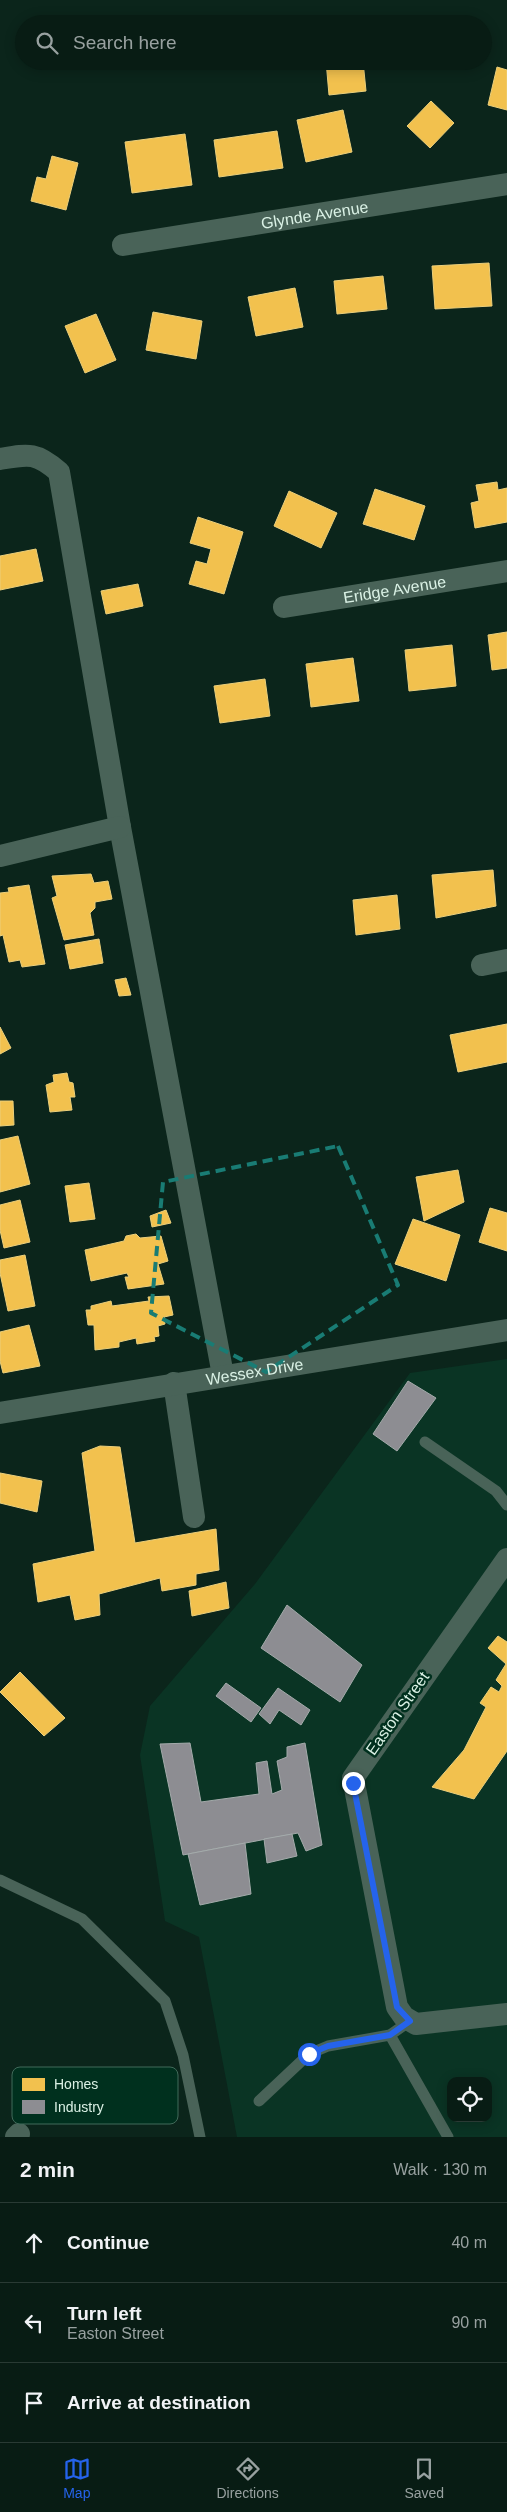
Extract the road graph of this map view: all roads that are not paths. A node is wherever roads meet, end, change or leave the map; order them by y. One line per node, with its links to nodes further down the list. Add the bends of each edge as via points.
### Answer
1 (507, 184): 2 (street, Glynde Avenue)
2 (123, 245)
3 (0, 459): 6 (street, via 25,454 44,459 59,472)
4 (507, 571): 5 (street, Eridge Avenue)
5 (284, 607)
6 (120, 827): 7 (street); 11 (street)
7 (0, 856)
8 (507, 960): 9 (street)
9 (482, 965)
10 (507, 1330): 11 (street, Wessex Drive)
11 (223, 1375): 12 (street, Wessex Drive)
12 (174, 1383): 13 (street, Wessex Drive); 16 (street)
13 (0, 1413)
14 (426, 1442): 15 (lane, via 496,1491)
15 (507, 1505)
16 (194, 1517)
17 (507, 1559): 20 (street, Easton Street, via 353,1778 397,2007)
18 (0, 1880): 23 (lane, via 82,1919 165,2001 183,2055)
19 (507, 2014): 20 (street, via 416,2024)
20 (410, 2021): 21 (lane)
21 (390, 2035): 22 (lane, via 328,2046 309,2054); 24 (lane)
22 (259, 2101)
23 (200, 2137)
24 (448, 2137)

